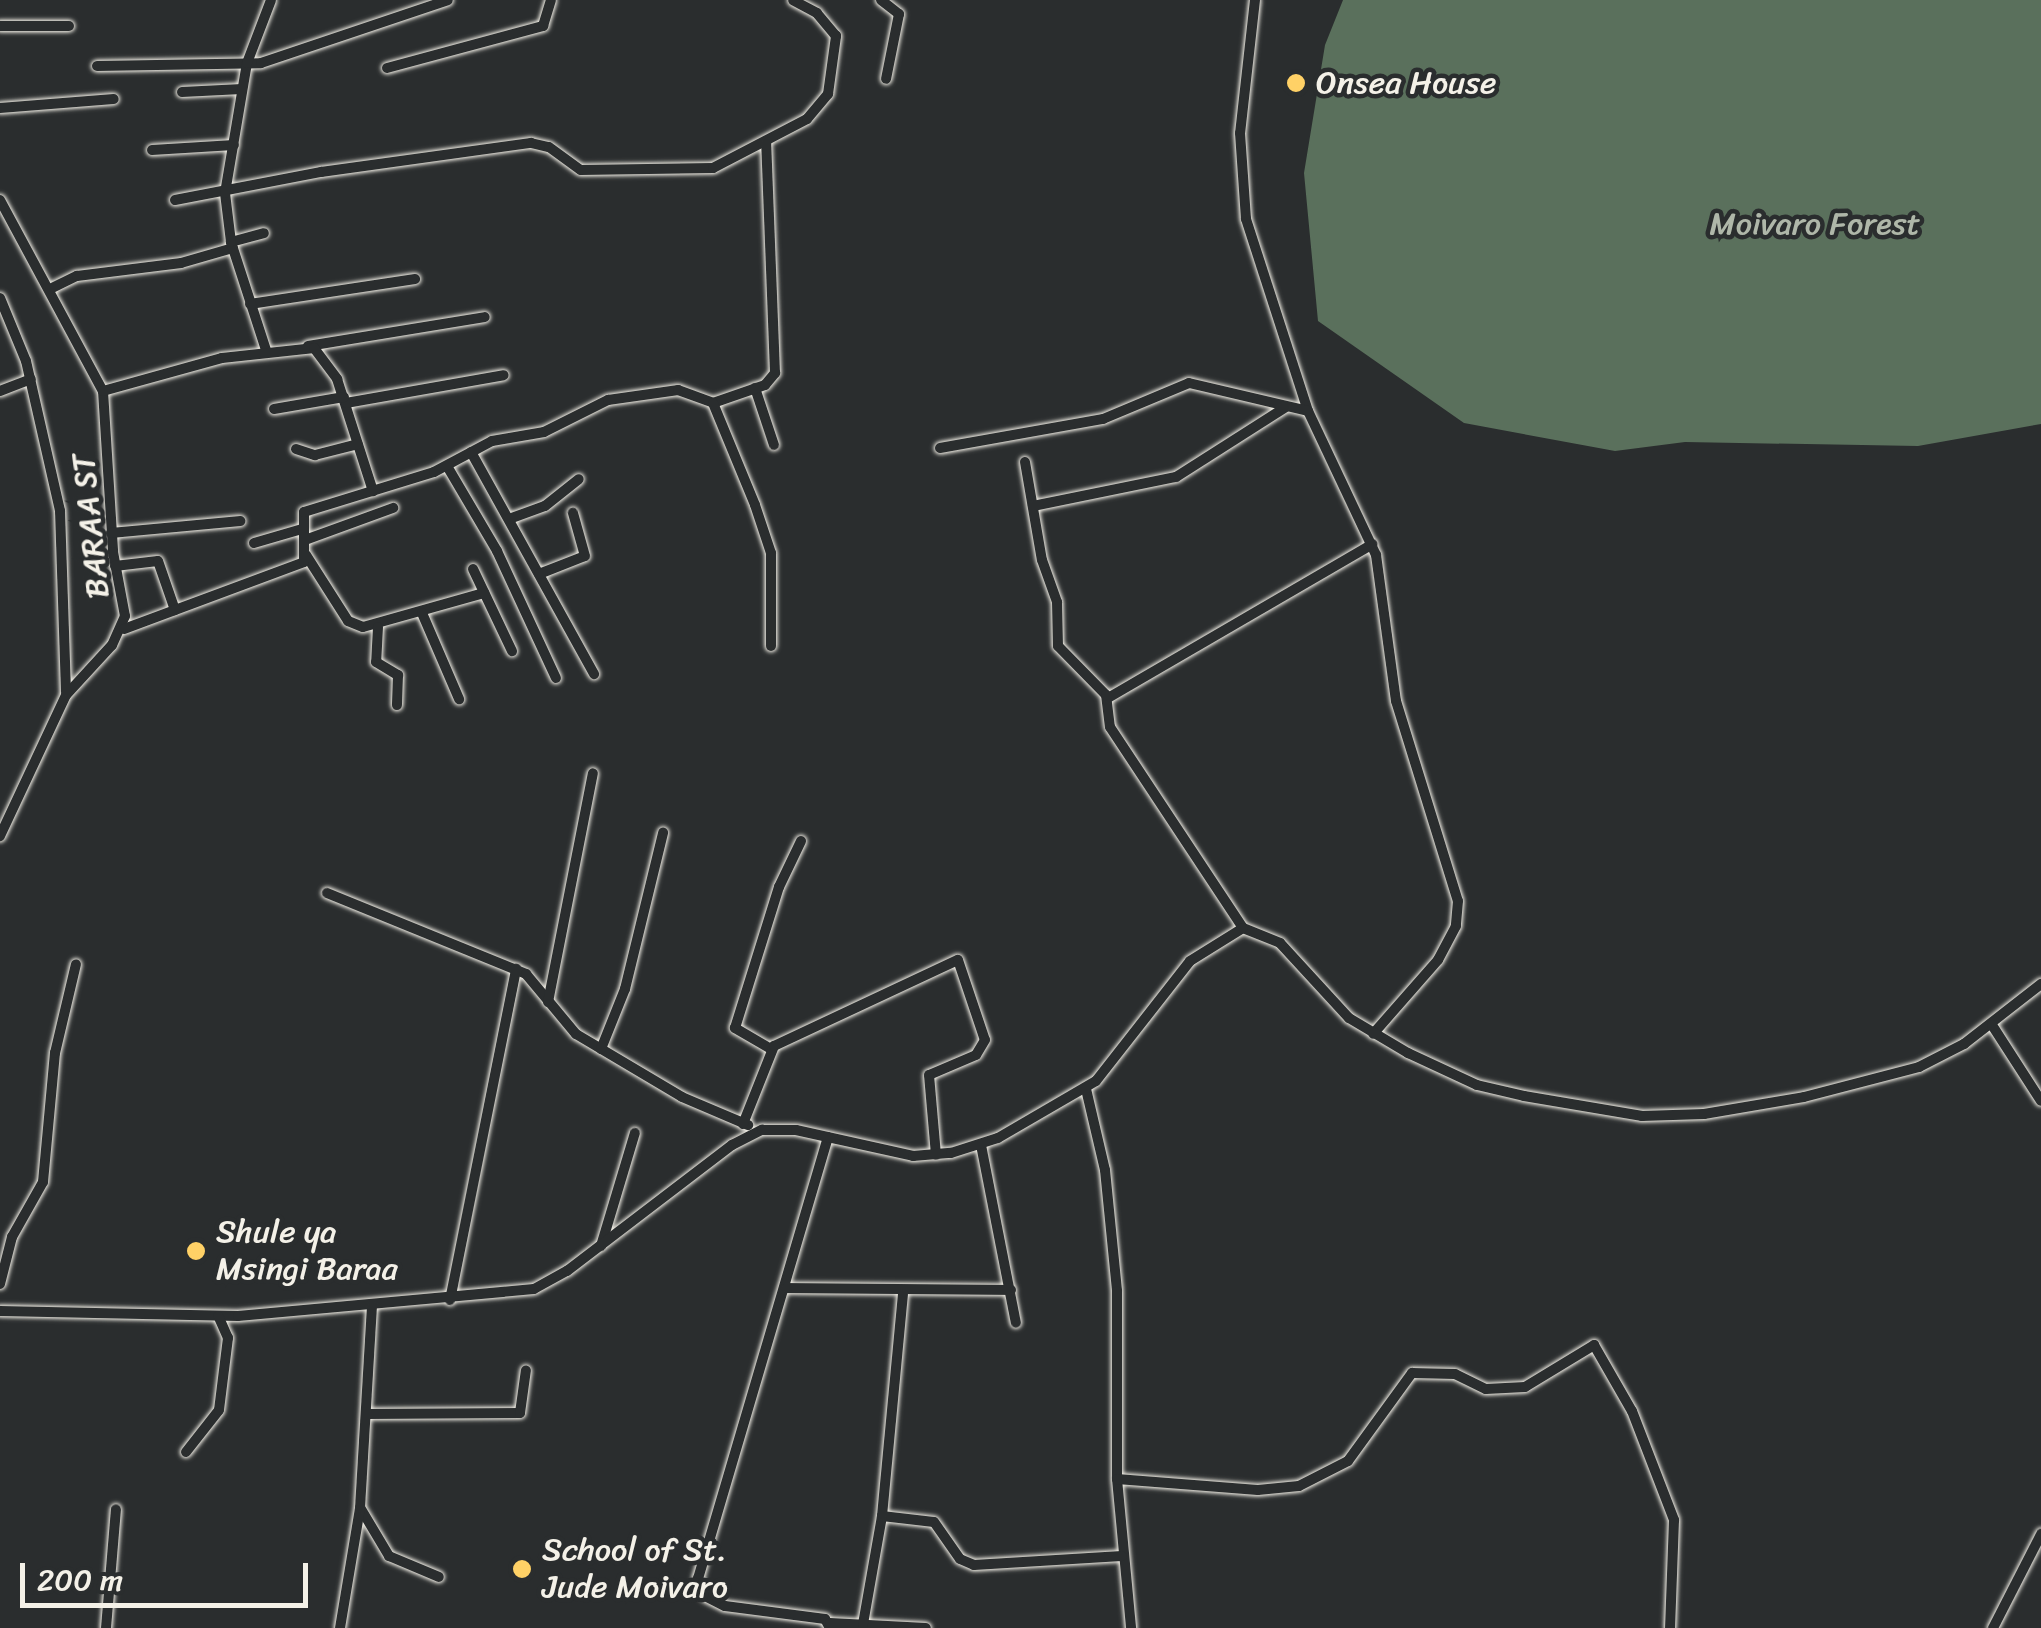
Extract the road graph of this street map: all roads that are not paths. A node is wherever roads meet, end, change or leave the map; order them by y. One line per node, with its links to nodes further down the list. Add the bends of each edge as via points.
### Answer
1 (271, 0): 9 (street)
2 (448, 0): 9 (street)
3 (550, 0): 11 (street, via 544,26)
4 (792, 0): 17 (street, via 832,29 836,64 816,112)
5 (881, 0): 12 (street, via 899,14)
6 (1256, 0): 41 (street, via 1240,133 1252,242)
7 (0, 26): 8 (street)
8 (69, 26)
9 (247, 63): 10 (street); 13 (street)
10 (97, 66)
11 (387, 68)
12 (886, 79)
13 (242, 89): 14 (street); 18 (street)
14 (182, 92)
15 (114, 99): 16 (street)
16 (0, 108)
17 (766, 141): 20 (street, via 696,171 580,170 549,147 531,144 336,170); 34 (street, via 775,373)
18 (234, 144): 19 (street); 20 (street)
19 (152, 150)
20 (225, 193): 22 (street); 24 (street)
21 (0, 200): 26 (street, BARAA ST)
22 (175, 200)
23 (264, 233): 24 (street)
24 (232, 245): 26 (street, via 181,263 77,276); 28 (street)
25 (415, 279): 28 (street)
26 (50, 289): 36 (street, BARAA ST)
27 (0, 298): 33 (street)
28 (250, 304): 31 (street)
29 (485, 317): 30 (street)
30 (307, 346): 31 (street); 37 (street, via 330,362)
31 (266, 350): 36 (street)
32 (504, 376): 37 (street)
33 (31, 379): 35 (street); 73 (street, via 64,541)
34 (756, 388): 38 (street); 43 (street)
35 (0, 391)
36 (103, 391): 56 (street, BARAA ST)
37 (345, 400): 40 (street); 42 (street)
38 (713, 403): 46 (street, via 678,390 619,397 544,432); 69 (street, via 771,553)
39 (1286, 407): 41 (street); 44 (street, via 1188,383 1103,419); 51 (street, via 1176,478)
40 (274, 409)
41 (1308, 411): 59 (street)
42 (358, 444): 45 (street, via 315,455); 50 (street)
43 (774, 444)
44 (940, 448)
45 (296, 450)
46 (471, 452): 48 (street); 54 (street)
47 (1025, 462): 51 (street)
48 (447, 466): 50 (street); 72 (street, via 497,551)
49 (579, 479): 54 (street, via 545,506)
50 (373, 491): 57 (street, via 304,512)
51 (1033, 506): 74 (street, via 1056,595 1058,646)
52 (393, 508): 57 (street)
53 (574, 513): 63 (street, via 585,556)
54 (509, 519): 63 (street)
55 (240, 521): 56 (street)
56 (111, 533): 61 (street, BARAA ST)
57 (303, 534): 58 (street); 60 (street)
58 (254, 543)
59 (1373, 544): 74 (street); 88 (street, via 1396,701 1458,910 1438,960)
60 (306, 555): 65 (street, via 300,565); 67 (street, via 348,621)
61 (115, 566): 65 (street, via 158,561); 68 (street, BARAA ST)
62 (473, 569): 64 (street)
63 (539, 574): 71 (street)
64 (484, 593): 66 (street); 70 (street)
65 (175, 610): 68 (street)
66 (422, 613): 67 (street); 75 (street)
67 (378, 627): 76 (street, via 376,662 398,675)
68 (124, 629): 73 (street, BARAA ST)
69 (771, 646)
70 (512, 651)
71 (594, 674)
72 (556, 678)
73 (66, 695): 79 (street, BARAA ST)
74 (1108, 698): 82 (street, via 1110,727 1138,760)
75 (459, 699)
76 (398, 705)
77 (593, 773): 86 (street)
78 (663, 833): 89 (street, via 625,989)
79 (0, 836)
80 (801, 841): 90 (street, via 779,887 735,1026 741,1036)
81 (327, 893): 84 (street)
82 (1243, 928): 88 (street, via 1296,956 1338,1008); 91 (street, via 1190,961)
83 (76, 964): 100 (street, via 55,1053 43,1182 12,1237)
84 (516, 969): 86 (street, via 534,980); 104 (street)
85 (2041, 984): 87 (street)
86 (548, 1002): 89 (street, via 568,1027)
87 (1992, 1025): 88 (street, via 1944,1056 1889,1076 1769,1104 1661,1116 1478,1085); 92 (street)
88 (1373, 1034)
89 (601, 1049): 93 (street)
90 (771, 1049): 93 (street); 98 (street, via 958,960 984,1040 976,1055 928,1075)
91 (1086, 1089): 97 (street); 112 (street, via 1105,1170 1117,1291)
92 (2041, 1101)
93 (742, 1124): 94 (street)
94 (762, 1130): 96 (street); 99 (street, via 732,1144)
95 (636, 1133): 99 (street)
96 (828, 1138): 98 (street, via 900,1155); 101 (street)
97 (981, 1144): 98 (street); 102 (street)
98 (936, 1155)
99 (601, 1246): 104 (street, via 534,1289)
100 (0, 1284)
101 (786, 1288): 103 (street); 120 (street, via 698,1585 725,1606)
102 (1011, 1290): 103 (street); 108 (street)
103 (903, 1294): 115 (street)
104 (450, 1300): 105 (street)
105 (372, 1305): 107 (street); 110 (street)
106 (0, 1312): 107 (street)
107 (218, 1316): 111 (street, via 228,1338 219,1410)
108 (1016, 1323)
109 (526, 1370): 110 (street, via 520,1413)
110 (366, 1414): 113 (street)
111 (186, 1452)
112 (1117, 1479): 117 (street); 125 (street, via 1258,1490 1299,1486 1348,1461 1412,1374 1455,1374 1486,1390 1526,1388 1594,1345 1632,1411 1674,1520)
113 (360, 1508): 118 (street, via 389,1556); 122 (street)
114 (116, 1509): 121 (street)
115 (882, 1516): 117 (street, via 934,1522 960,1559 974,1565); 119 (street)
116 (2041, 1534): 126 (street)
117 (1122, 1556): 124 (street)
118 (439, 1576)
119 (863, 1624): 120 (street); 123 (street)
120 (830, 1625)
121 (106, 1628)
122 (340, 1628)
123 (926, 1628)
124 (1131, 1628)
125 (1670, 1628)
126 (1994, 1628)

